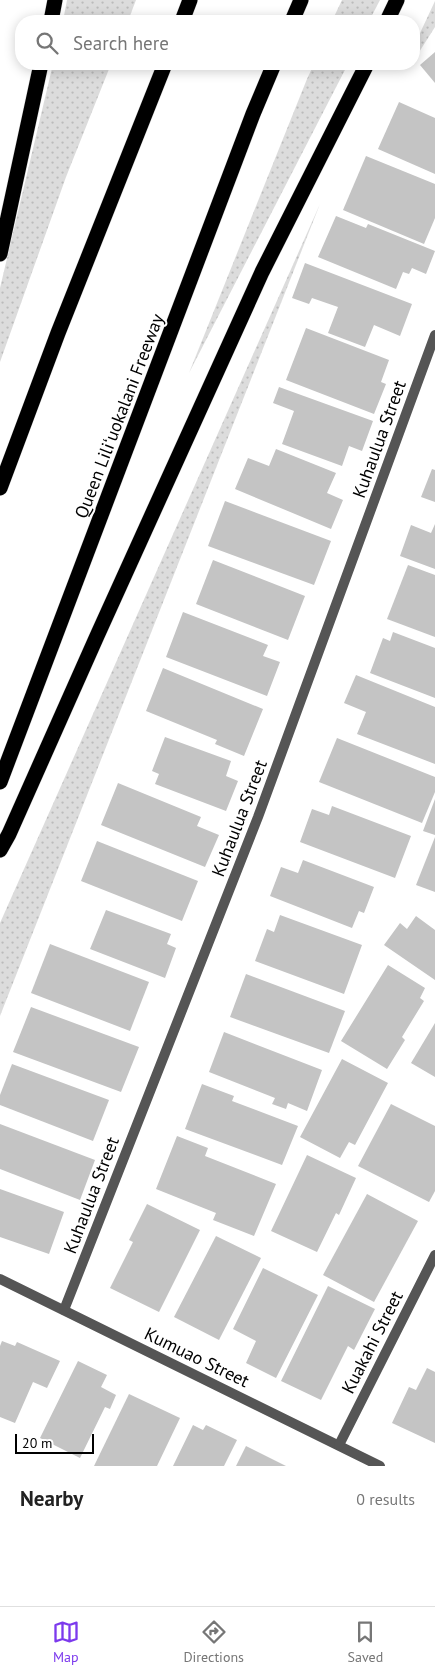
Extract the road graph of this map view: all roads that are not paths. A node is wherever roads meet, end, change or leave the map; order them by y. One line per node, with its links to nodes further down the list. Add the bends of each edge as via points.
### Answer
1 (55, 0): 5 (highway)
2 (190, 0): 6 (highway)
3 (301, 0): 7 (highway)
4 (397, 0): 8 (highway)
5 (52, 15)
6 (184, 15)
7 (295, 15)
8 (390, 15)
9 (40, 70): 13 (highway)
10 (163, 70): 15 (highway)
11 (271, 70): 16 (highway, Queen Liliʻuokalani Freeway)
12 (364, 70): 17 (highway, via 262,272)
13 (0, 254)
14 (435, 335): 20 (street, Kuhaulua Street, via 258,817)
15 (0, 488)
16 (0, 782)
17 (0, 850)
18 (435, 1255): 21 (street, Kuakahi Street)
19 (0, 1279): 20 (street, Kumuao Street)
20 (64, 1310): 21 (street, Kumuao Street)
21 (339, 1445): 22 (street, Kumuao Street)
22 (380, 1466)

